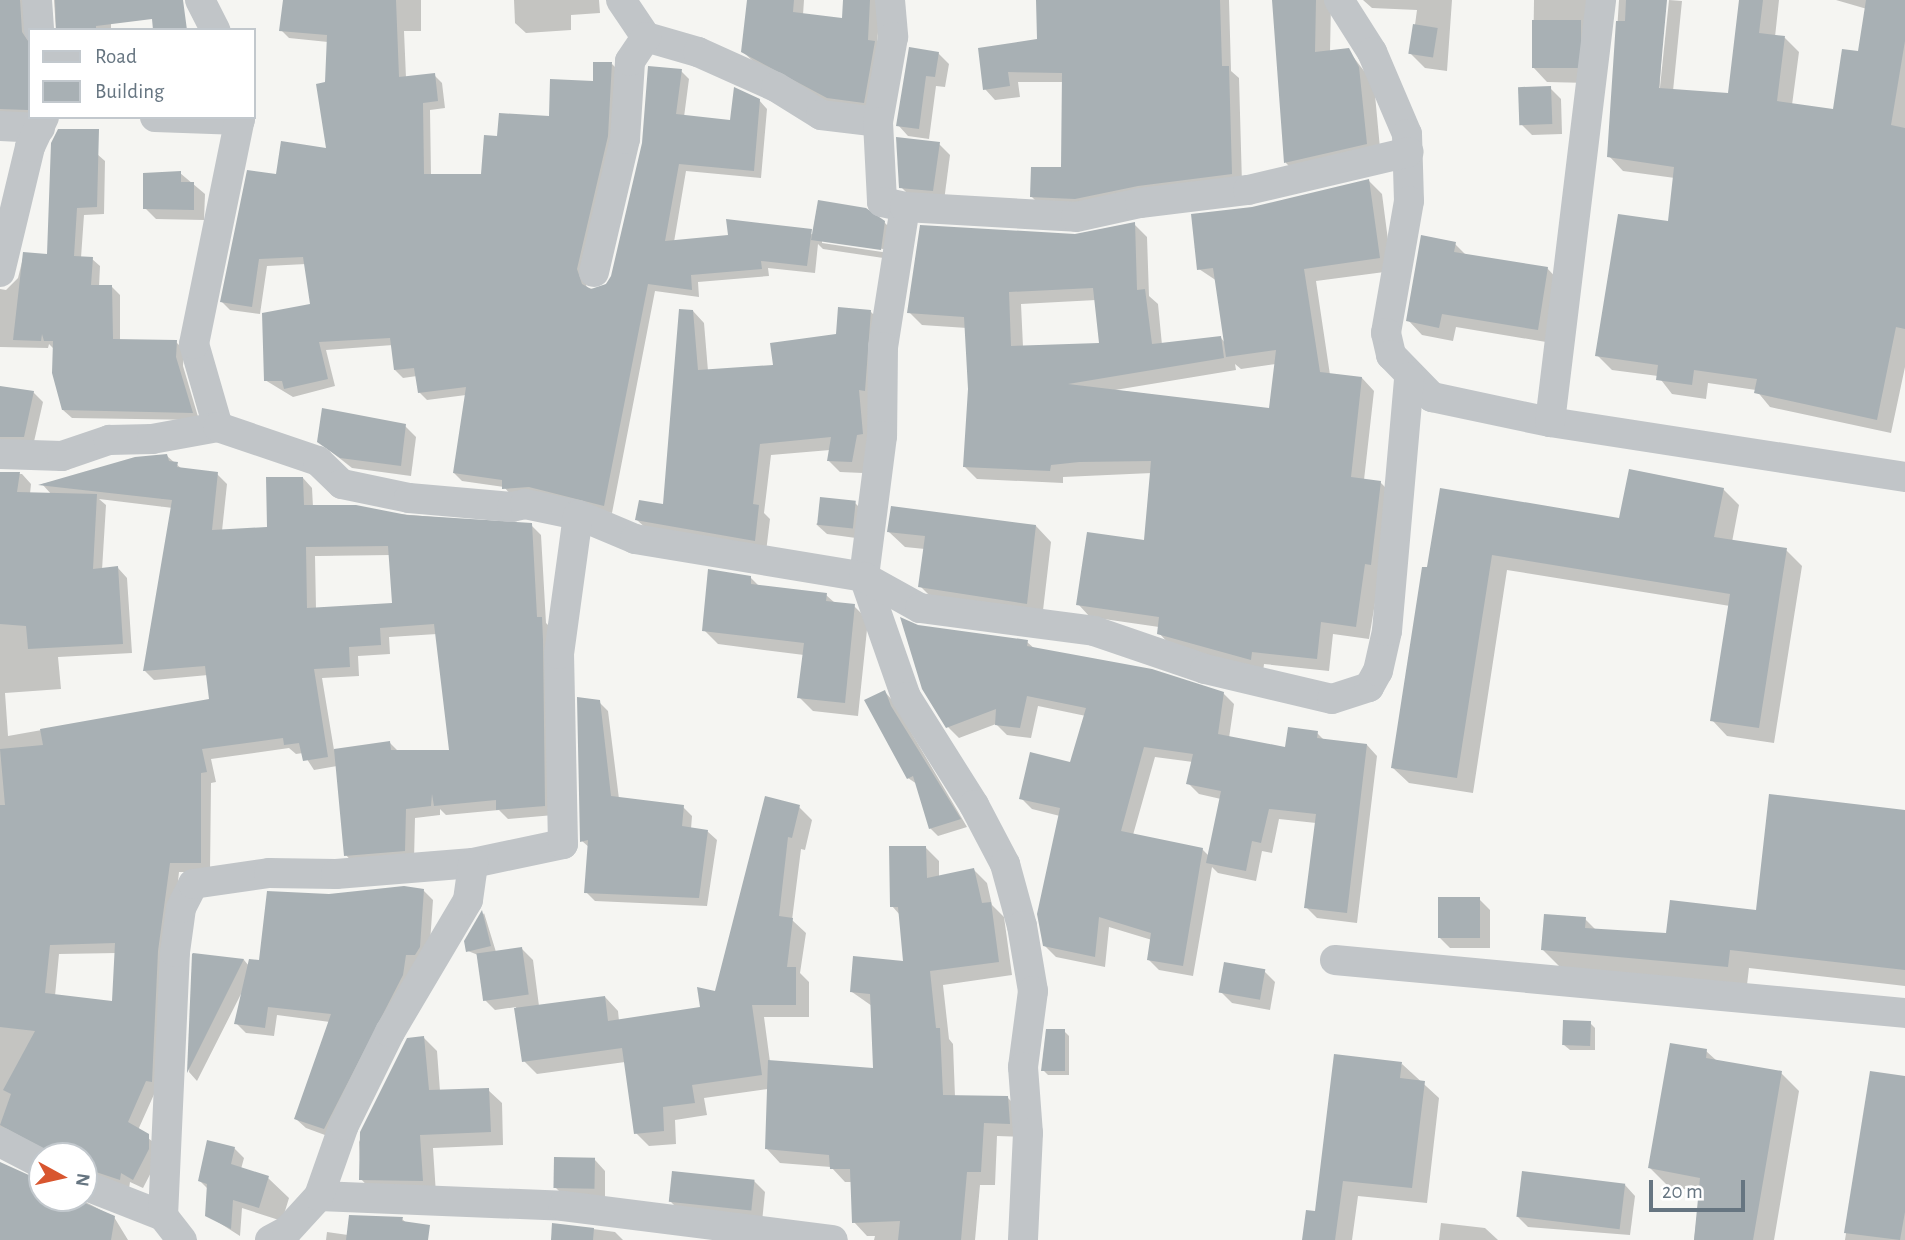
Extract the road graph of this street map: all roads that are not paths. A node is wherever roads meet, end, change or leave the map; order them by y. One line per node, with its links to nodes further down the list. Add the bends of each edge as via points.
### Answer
1 (37, 0): 7 (street)
2 (200, 0): 8 (street)
3 (621, 0): 9 (street)
4 (890, 0): 11 (street, via 892,37)
5 (1339, 0): 14 (street, via 1372,52 1400,113)
6 (1601, 0): 19 (street)
7 (39, 28)
8 (214, 28)
9 (646, 37): 11 (street, via 720,62 776,87 821,115); 17 (street, via 630,61 625,139)
10 (240, 119): 20 (street, via 194,344)
11 (878, 122): 15 (street, via 882,202)
12 (42, 123): 13 (street); 16 (street, via 30,148)
13 (0, 126)
14 (1409, 152): 15 (street, via 1248,190 1140,202 1076,217); 18 (street, via 1409,201 1386,333 1391,355)
15 (905, 207): 24 (street, via 883,347 882,436)
16 (0, 272)
17 (594, 272)
18 (1409, 377): 19 (street, via 1432,397 1462,407); 24 (street, via 1387,631 1378,671 1369,687 1353,695 1332,699 1205,669 1094,631 920,608)
19 (1550, 422): 22 (street)
20 (218, 427): 21 (street, via 152,439 110,440 62,456); 23 (street, via 318,461 342,484 409,498 512,507 525,504)
21 (0, 454)
22 (1905, 477)
23 (578, 515): 24 (street, via 635,539); 25 (street, via 559,654 563,844)
24 (863, 577): 36 (street, via 906,697 1005,864 1022,926 1033,990 1023,1067 1028,1133)
25 (473, 863): 31 (street, via 468,900 390,1032 344,1125); 32 (street, via 336,874 269,873 193,884 181,908 175,953)
26 (1335, 960): 27 (street)
27 (1905, 1013)
28 (0, 1142): 29 (street)
29 (28, 1157)
30 (98, 1190): 32 (street)
31 (319, 1196): 34 (street, via 287,1231); 35 (street, via 563,1206)
32 (163, 1216): 33 (street)
33 (182, 1240)
34 (271, 1240)
35 (834, 1240)
36 (1023, 1240)

